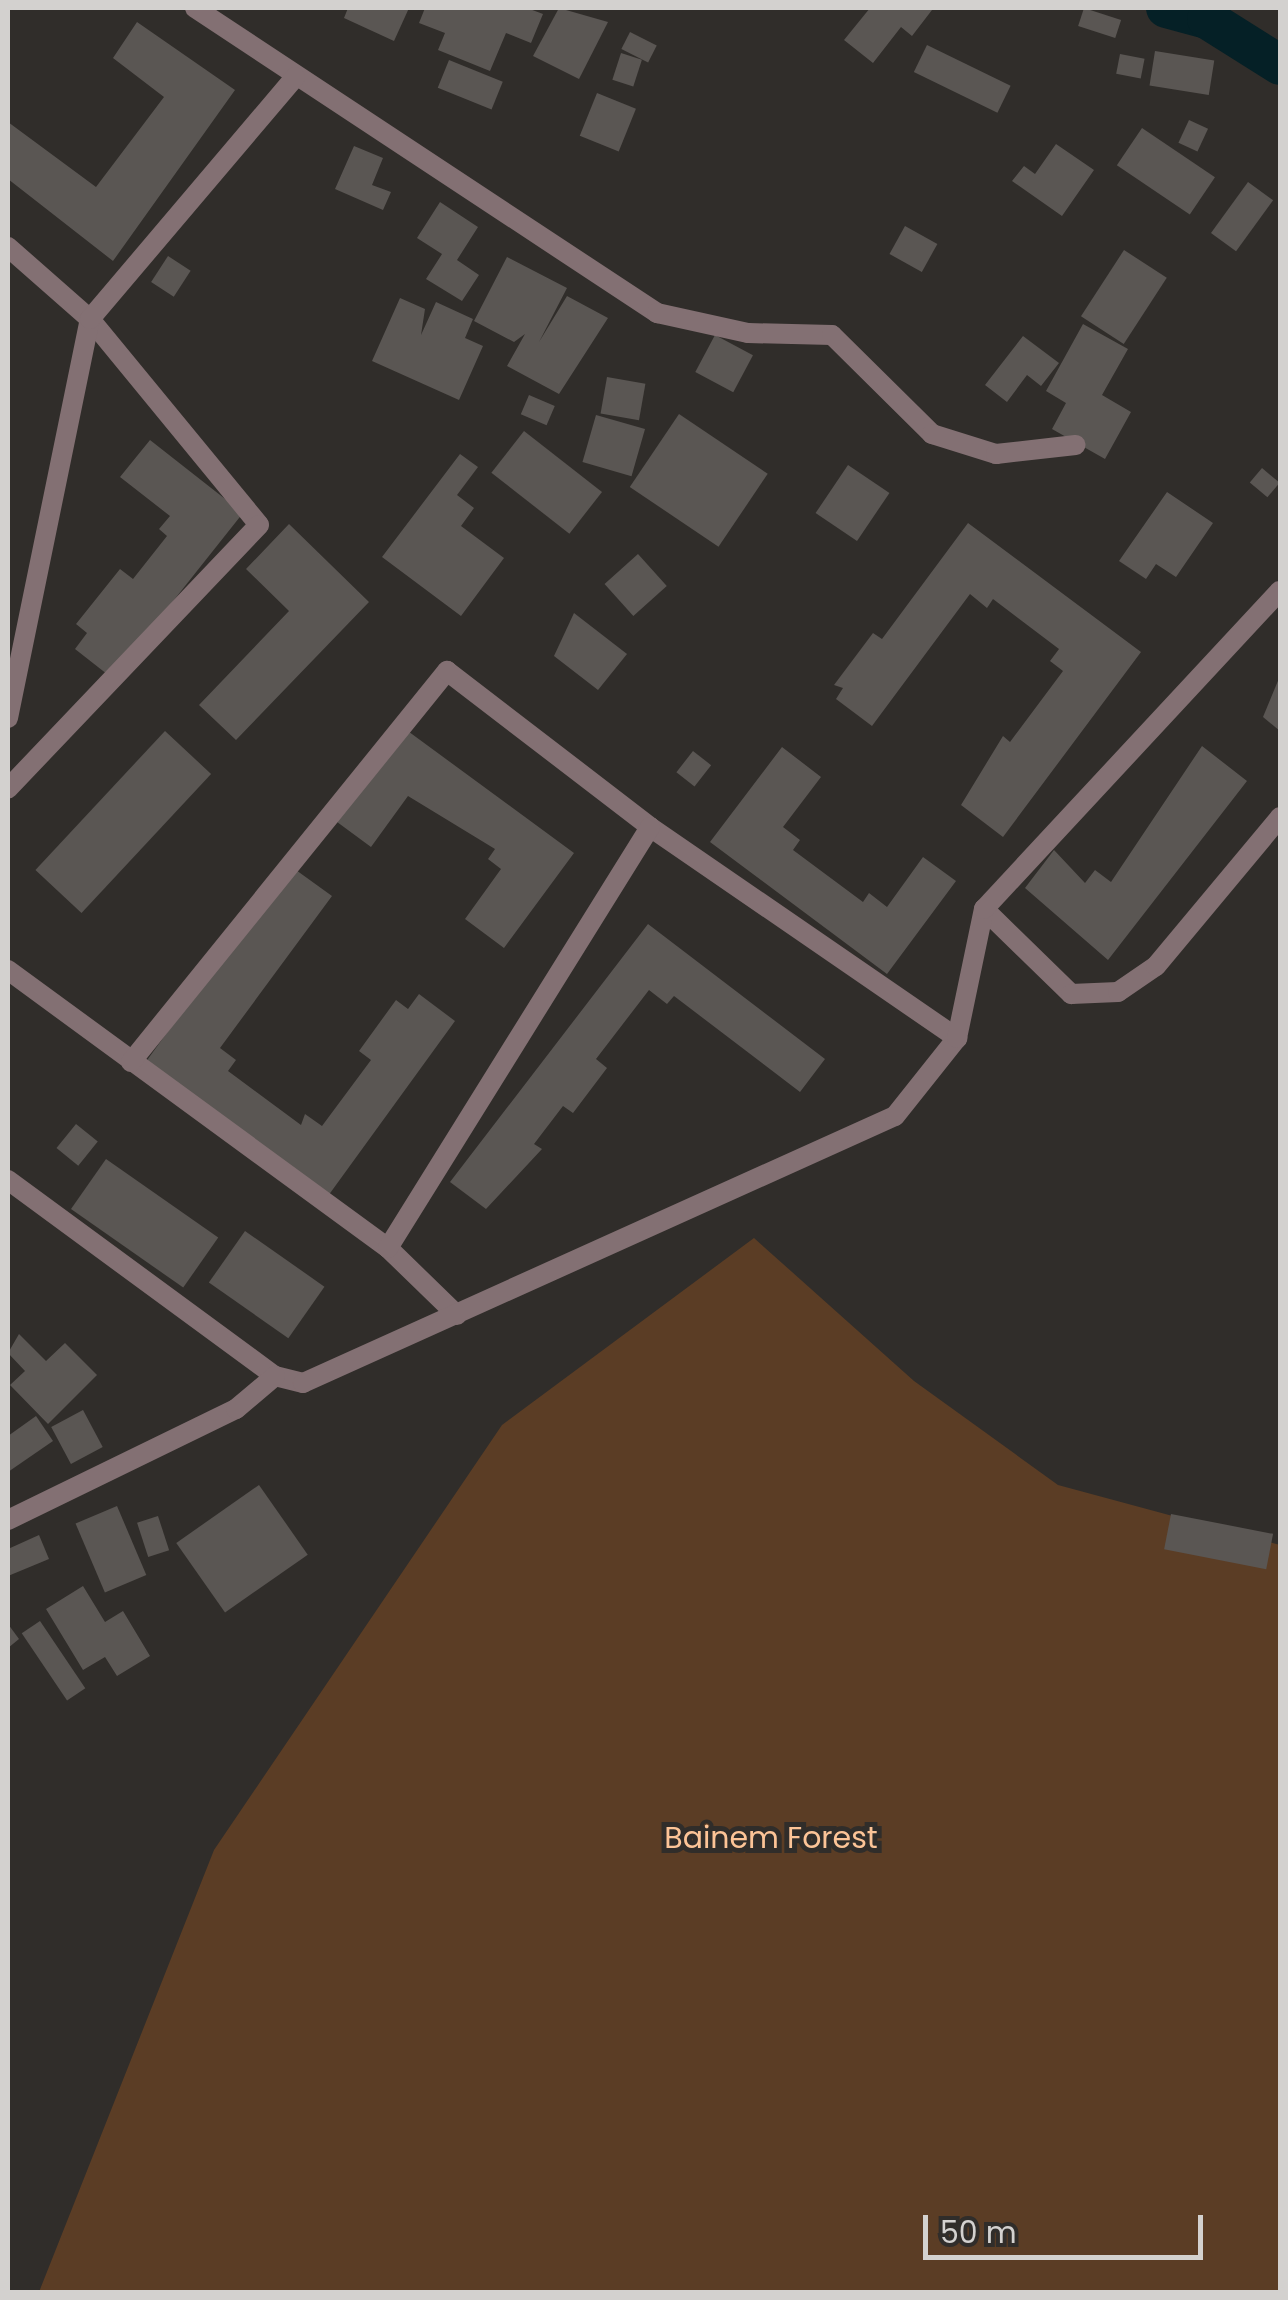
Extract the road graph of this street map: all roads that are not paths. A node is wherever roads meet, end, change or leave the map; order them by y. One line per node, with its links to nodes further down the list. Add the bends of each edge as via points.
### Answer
1 (195, 8): 2 (street)
2 (295, 77): 4 (street); 5 (street, via 657,313 748,333 832,335 932,434 980,449)
3 (8, 246): 4 (street)
4 (90, 319): 7 (street); 8 (street, via 259,525)
5 (1075, 445)
6 (1280, 591): 11 (street)
7 (8, 718)
8 (8, 789)
9 (1280, 817): 11 (street, via 1156,966 1118,992 1070,994)
10 (650, 827): 13 (street); 14 (street, via 462,675 436,674); 16 (street)
11 (984, 909): 13 (street)
12 (8, 970): 14 (street)
13 (957, 1038): 17 (street, via 895,1116)
14 (132, 1062): 16 (street)
15 (8, 1180): 18 (street)
16 (388, 1248): 17 (street)
17 (458, 1314): 18 (street, via 303,1383)
18 (275, 1376): 19 (street, via 236,1410)
19 (8, 1520)

